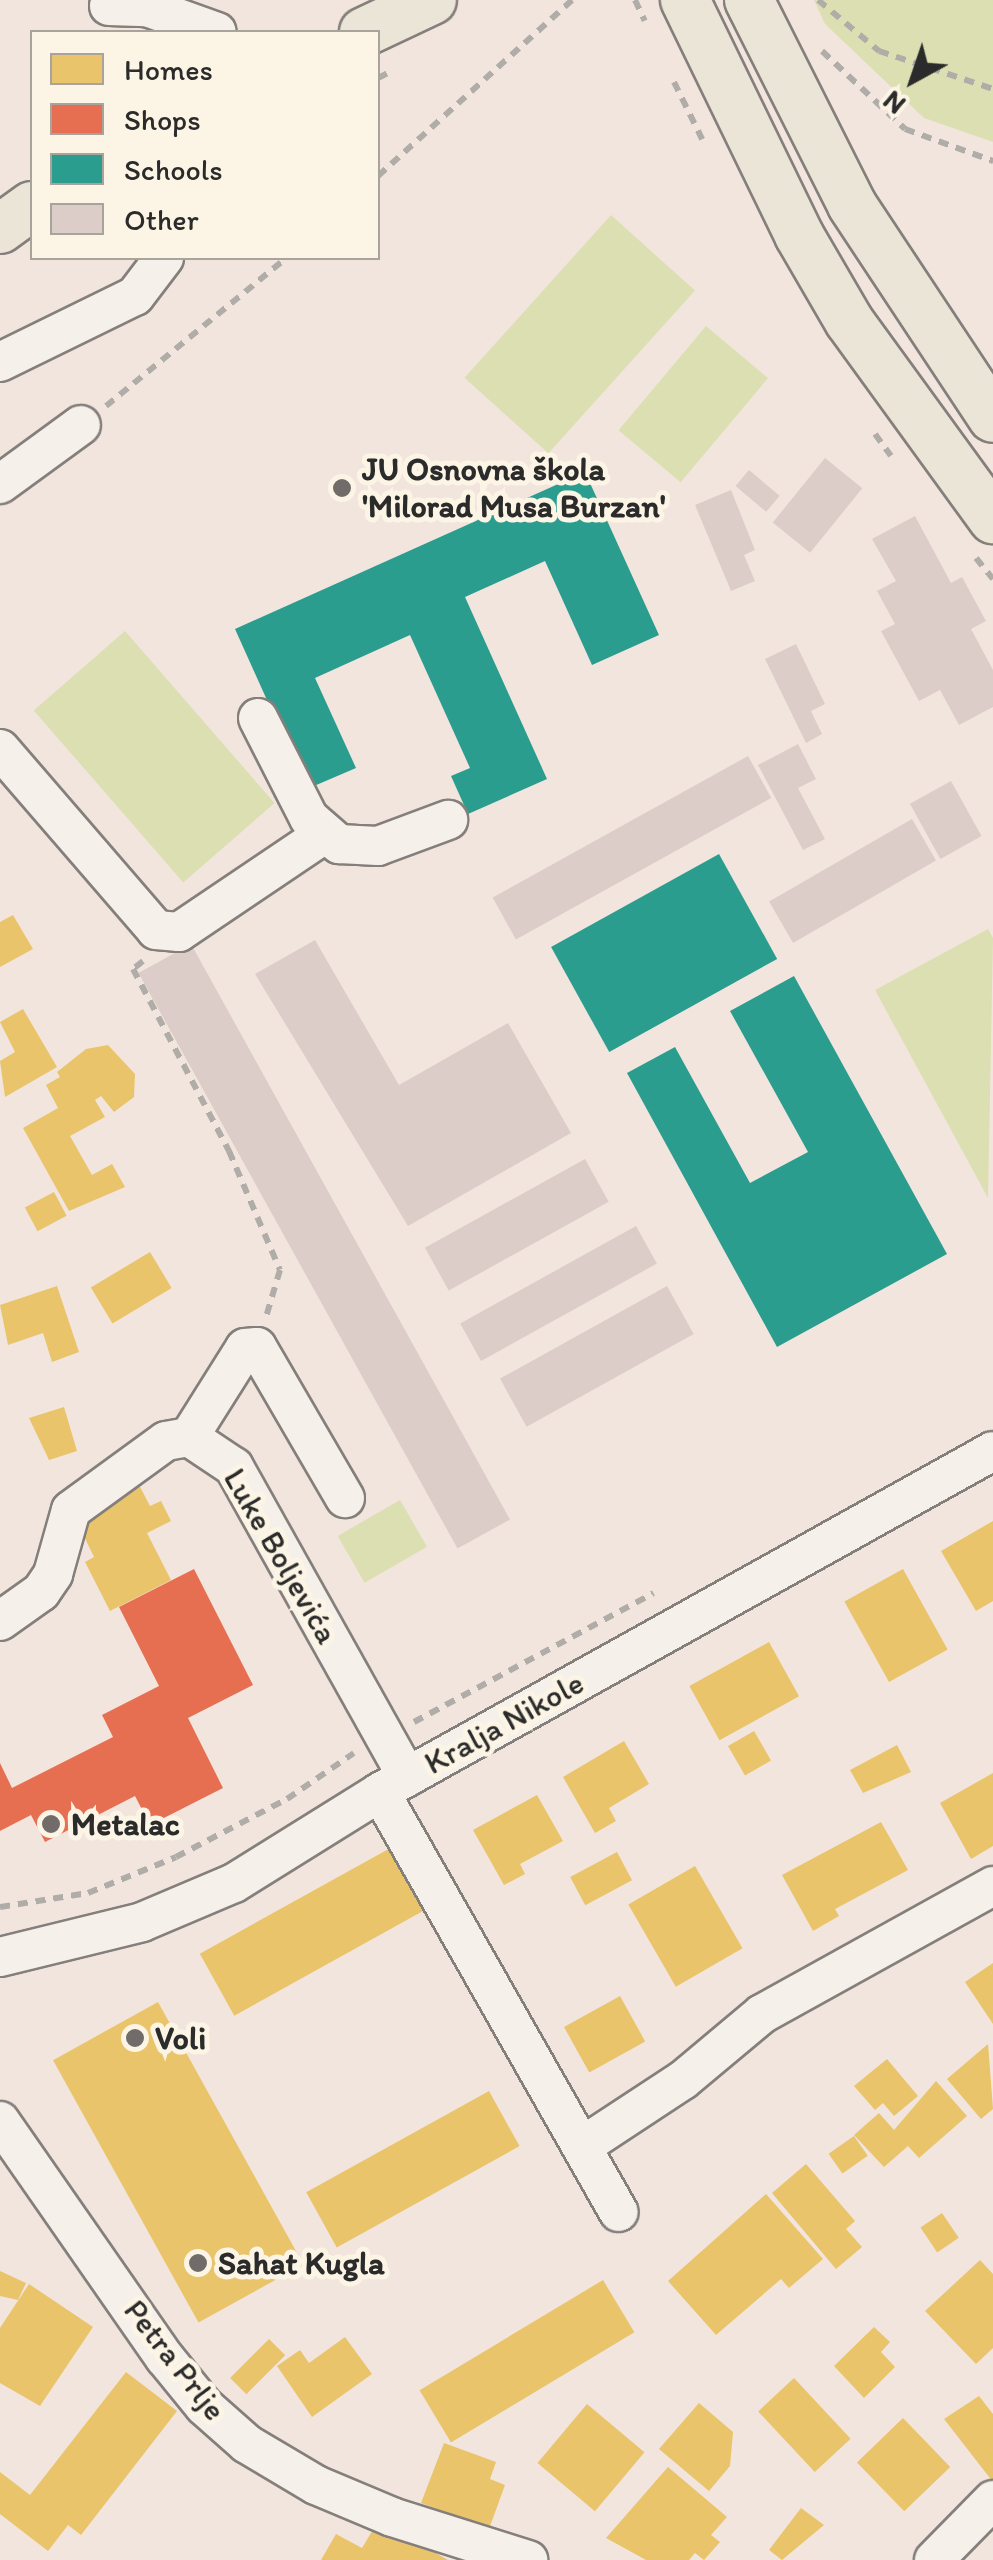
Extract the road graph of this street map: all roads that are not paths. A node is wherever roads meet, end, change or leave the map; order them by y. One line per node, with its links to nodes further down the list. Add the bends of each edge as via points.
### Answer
1 (432, 0): 6 (main road)
2 (685, 0): 16 (main road, via 848,320)
3 (748, 0): 13 (main road, via 852,205)
4 (109, 6): 5 (street, via 147,8)
5 (211, 30)
6 (369, 30)
7 (30, 183): 8 (main road)
8 (0, 186)
9 (30, 207): 10 (main road)
10 (0, 229)
11 (162, 260): 12 (street, via 135,296)
12 (0, 362)
13 (993, 418)
14 (81, 424): 15 (street)
15 (0, 484)
16 (993, 518)
17 (258, 718): 20 (street)
18 (0, 748): 20 (street, via 156,930 179,932)
19 (448, 820): 20 (street, via 378,846 339,844)
20 (323, 835)
21 (189, 1436): 23 (street, via 246,1348 258,1347); 24 (street, via 166,1441 71,1510 52,1574 40,1592); 25 (street, Luke Boljevića, via 234,1467)
22 (993, 1451): 25 (street, Kralja Nikole)
23 (345, 1498)
24 (0, 1621)
25 (393, 1784): 27 (street, Kralja Nikole, via 186,1906); 29 (street, Luke Boljevića)
26 (993, 1886): 29 (street, via 762,2014 683,2080)
27 (0, 1957)
28 (0, 2121): 32 (street, Petra Prlje, via 165,2358 247,2444 377,2511)
29 (584, 2145): 30 (street, Luke Boljevića)
30 (619, 2212)
31 (993, 2500): 33 (street)
32 (528, 2560)
33 (934, 2560)

